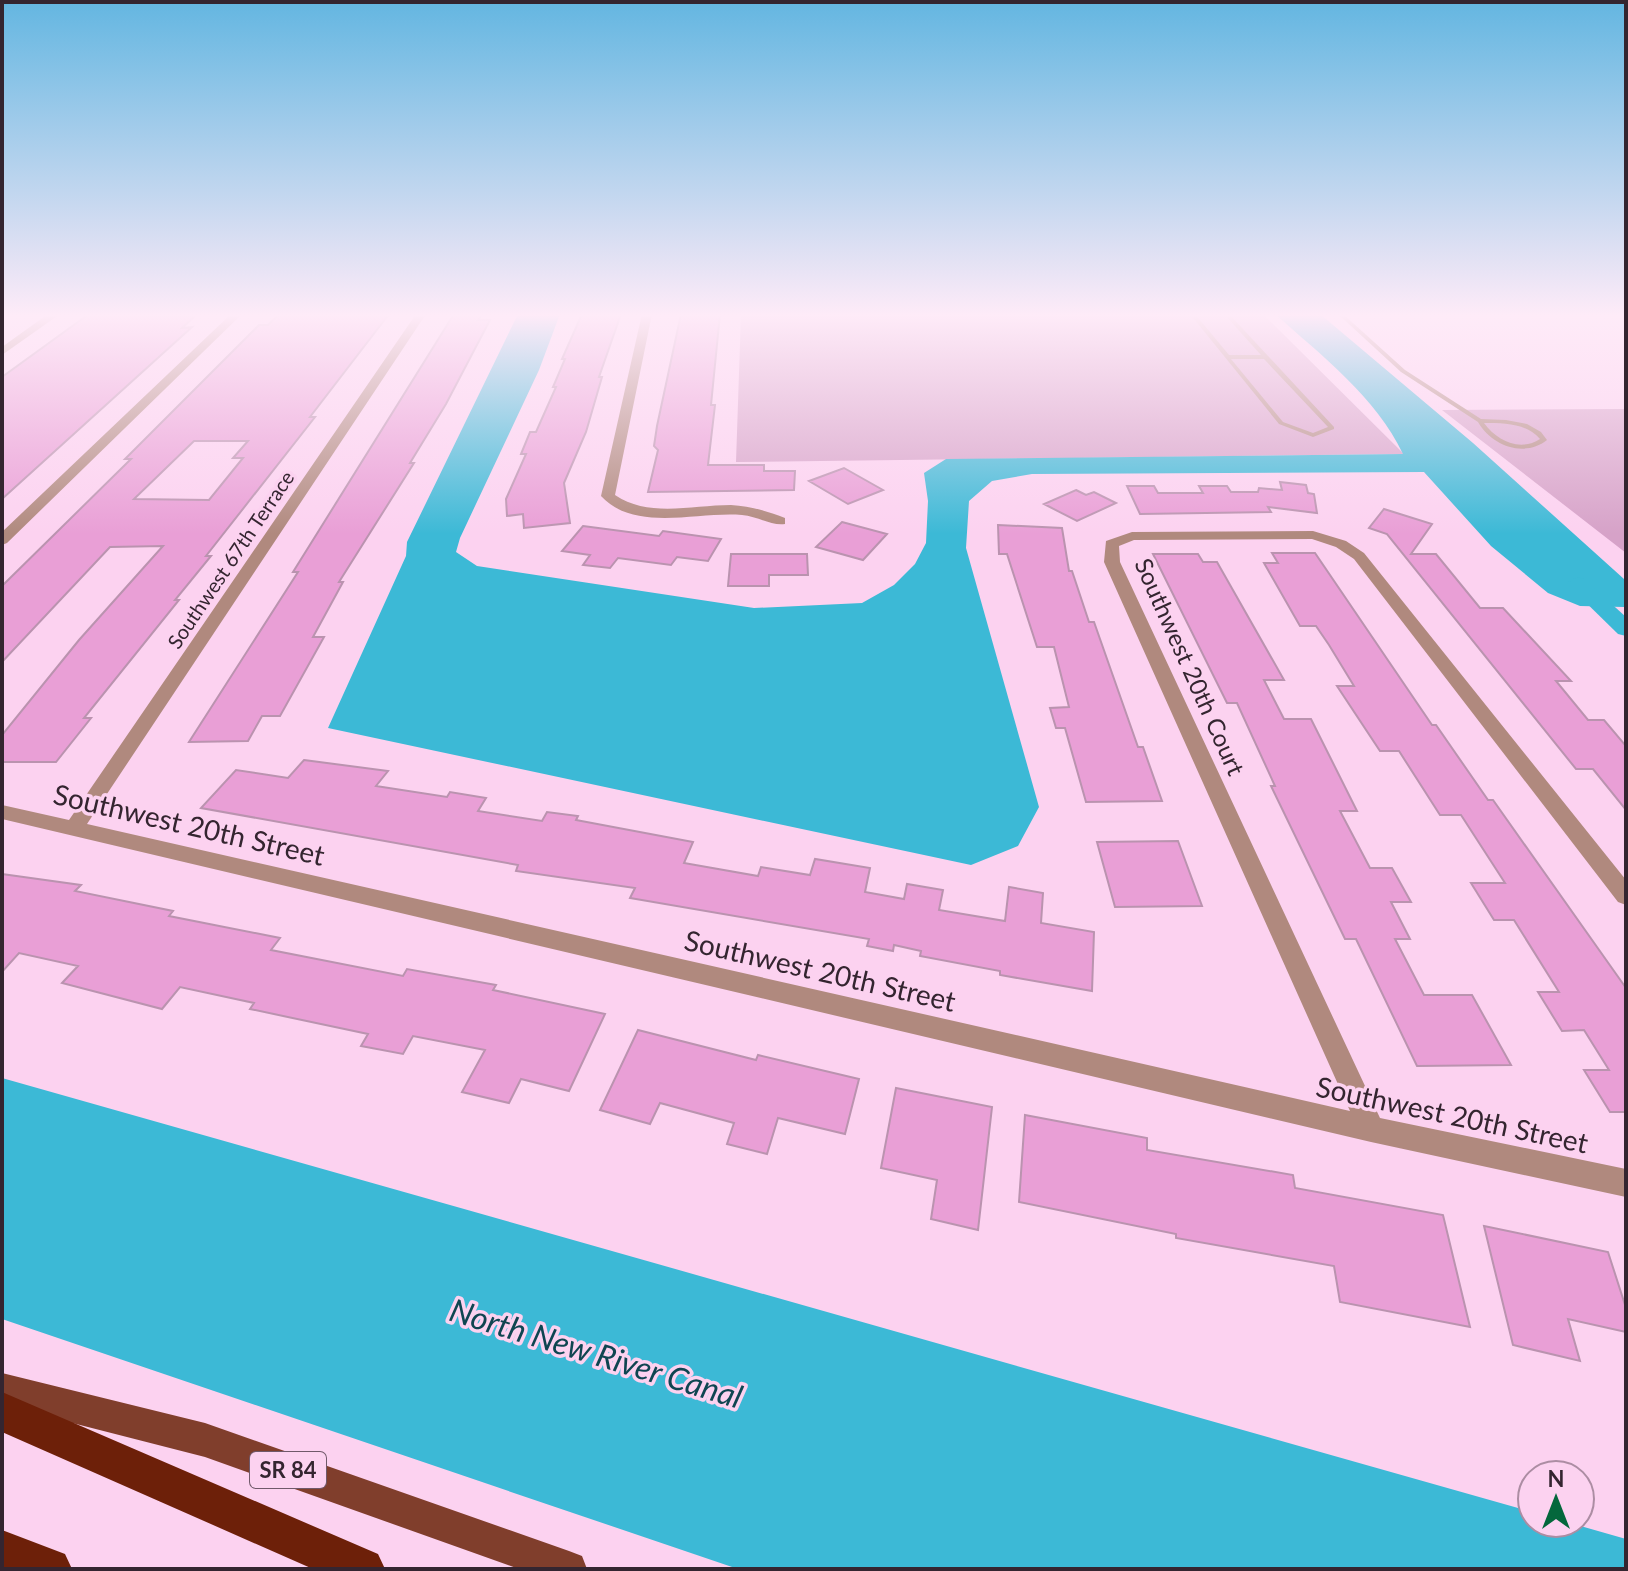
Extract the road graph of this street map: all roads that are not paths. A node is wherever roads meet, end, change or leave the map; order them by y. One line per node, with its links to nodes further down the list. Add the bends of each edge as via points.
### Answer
1 (161, 387): 9 (street)
2 (372, 387): 11 (street, Southwest 67th Terrace)
3 (631, 387): 8 (street, via 608,496 620,508 750,511)
4 (1251, 387): 5 (lane, via 1281,423 1313,435 1332,428)
5 (1294, 387)
6 (1428, 387): 7 (lane)
7 (1480, 421): 7 (lane, via 1490,436 1507,444 1535,446 1544,440 1523,426)
8 (780, 521)
9 (2, 540)
10 (2, 812): 11 (street, Southwest 20th Street)
11 (74, 828): 13 (street, Southwest 20th Street)
12 (1626, 896): 13 (street, Southwest 20th Court, via 1359,556 1313,535 1132,536 1111,544 1112,562)
13 (1371, 1129): 14 (street, Southwest 20th Street)
14 (1626, 1183)
15 (2, 1389): 20 (main road, SR 84, via 205,1440)
16 (2, 1412): 19 (highway)
17 (2, 1551): 18 (highway)
18 (50, 1569)
19 (363, 1569)
20 (569, 1569)

